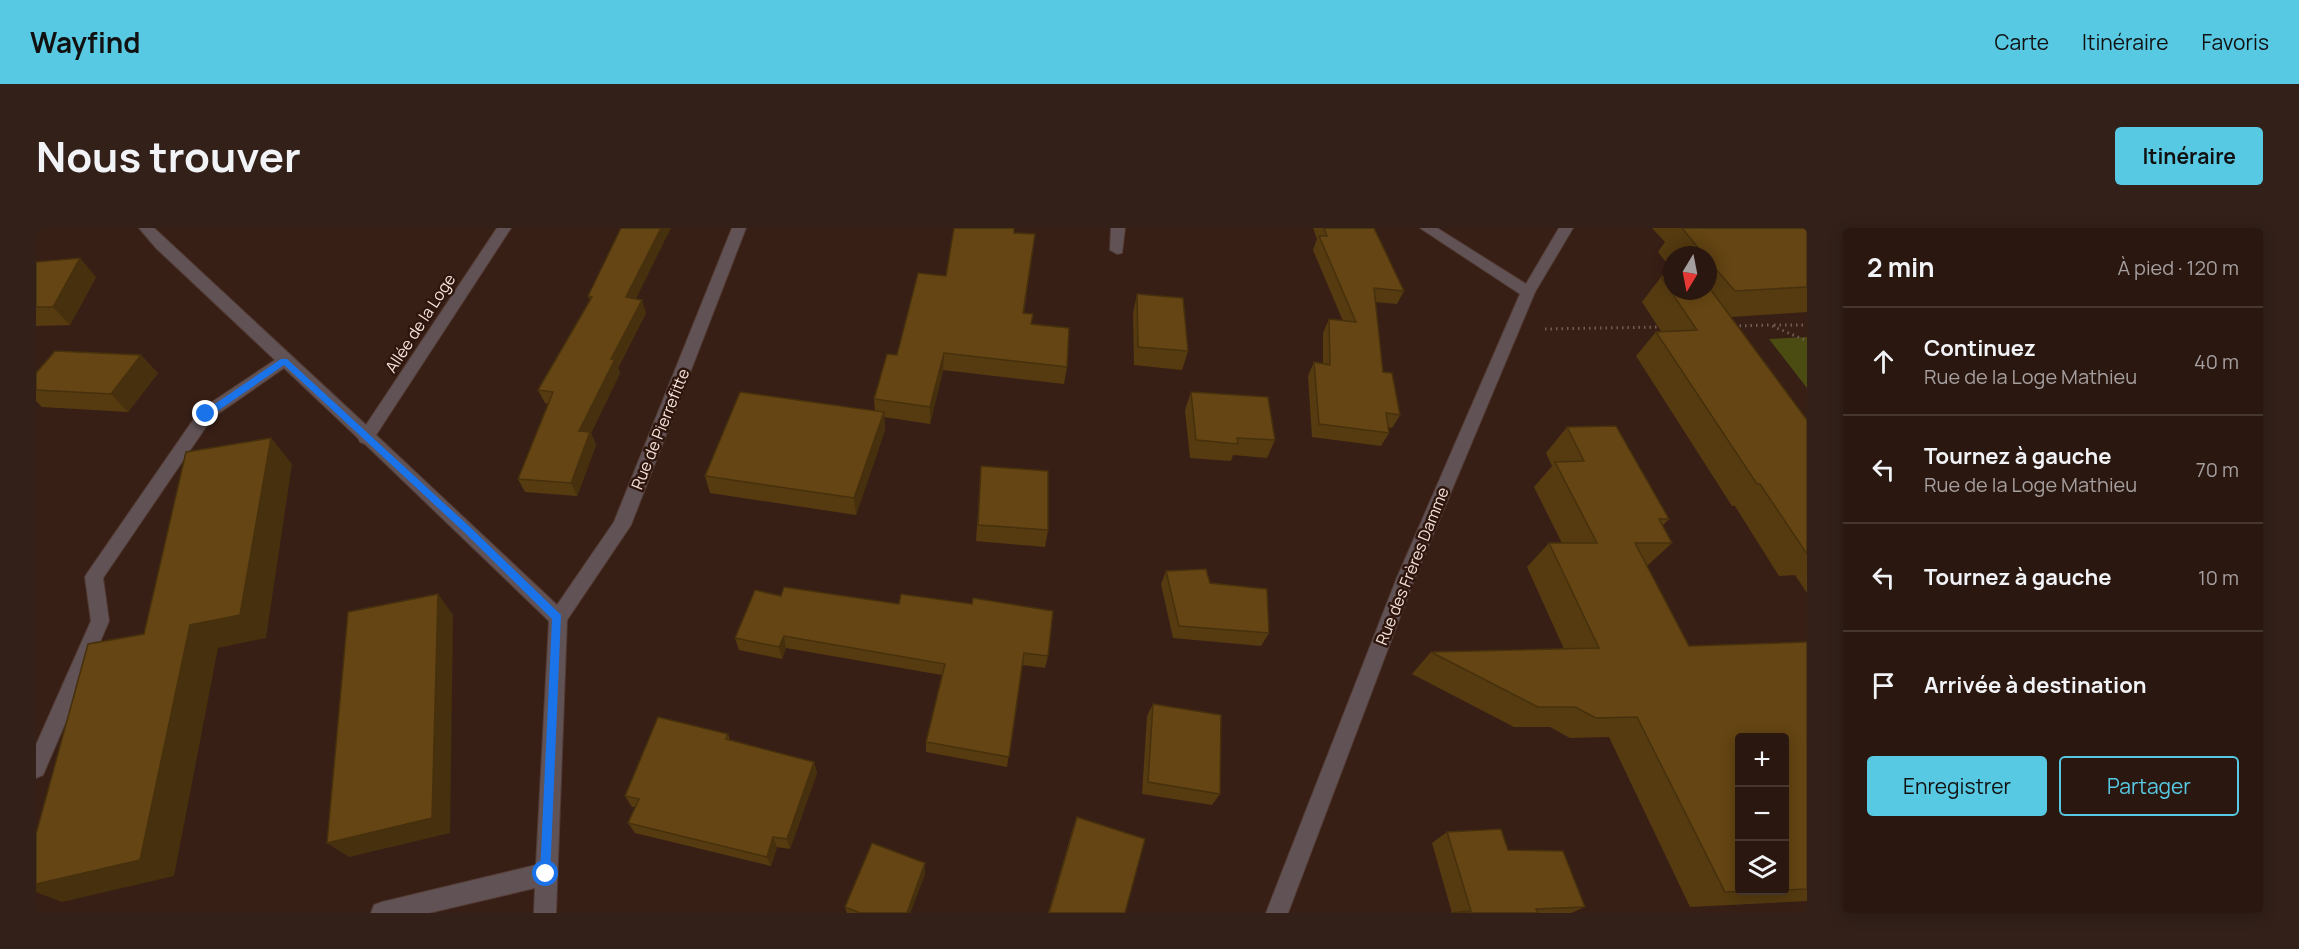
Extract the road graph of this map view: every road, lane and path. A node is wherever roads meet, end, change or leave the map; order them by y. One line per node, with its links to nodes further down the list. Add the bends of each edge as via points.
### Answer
1 (146, 228): 15 (street)
2 (504, 228): 16 (street, Allée de la Loge)
3 (739, 228): 17 (street, Rue de Pierrefitte, via 622,525)
4 (1118, 228): 7 (street)
5 (1427, 228): 8 (street)
6 (1566, 228): 8 (street, Rue des Frères Damme)
7 (1117, 250)
8 (1528, 292): 13 (street, Rue des Frères Damme)
9 (1770, 325): 10 (path); 11 (path); 14 (path)
10 (1807, 325)
11 (1723, 326)
12 (1664, 327): 13 (path)
13 (1512, 330): 22 (street, Rue des Frères Damme, via 1405,580)
14 (1807, 341)
15 (284, 361): 16 (street); 18 (street, via 206,414 94,577 100,621)
16 (366, 438): 17 (street)
17 (558, 618): 19 (street)
18 (36, 768)
19 (546, 874): 20 (street); 21 (street)
20 (382, 913)
21 (544, 913)
22 (1277, 913)

